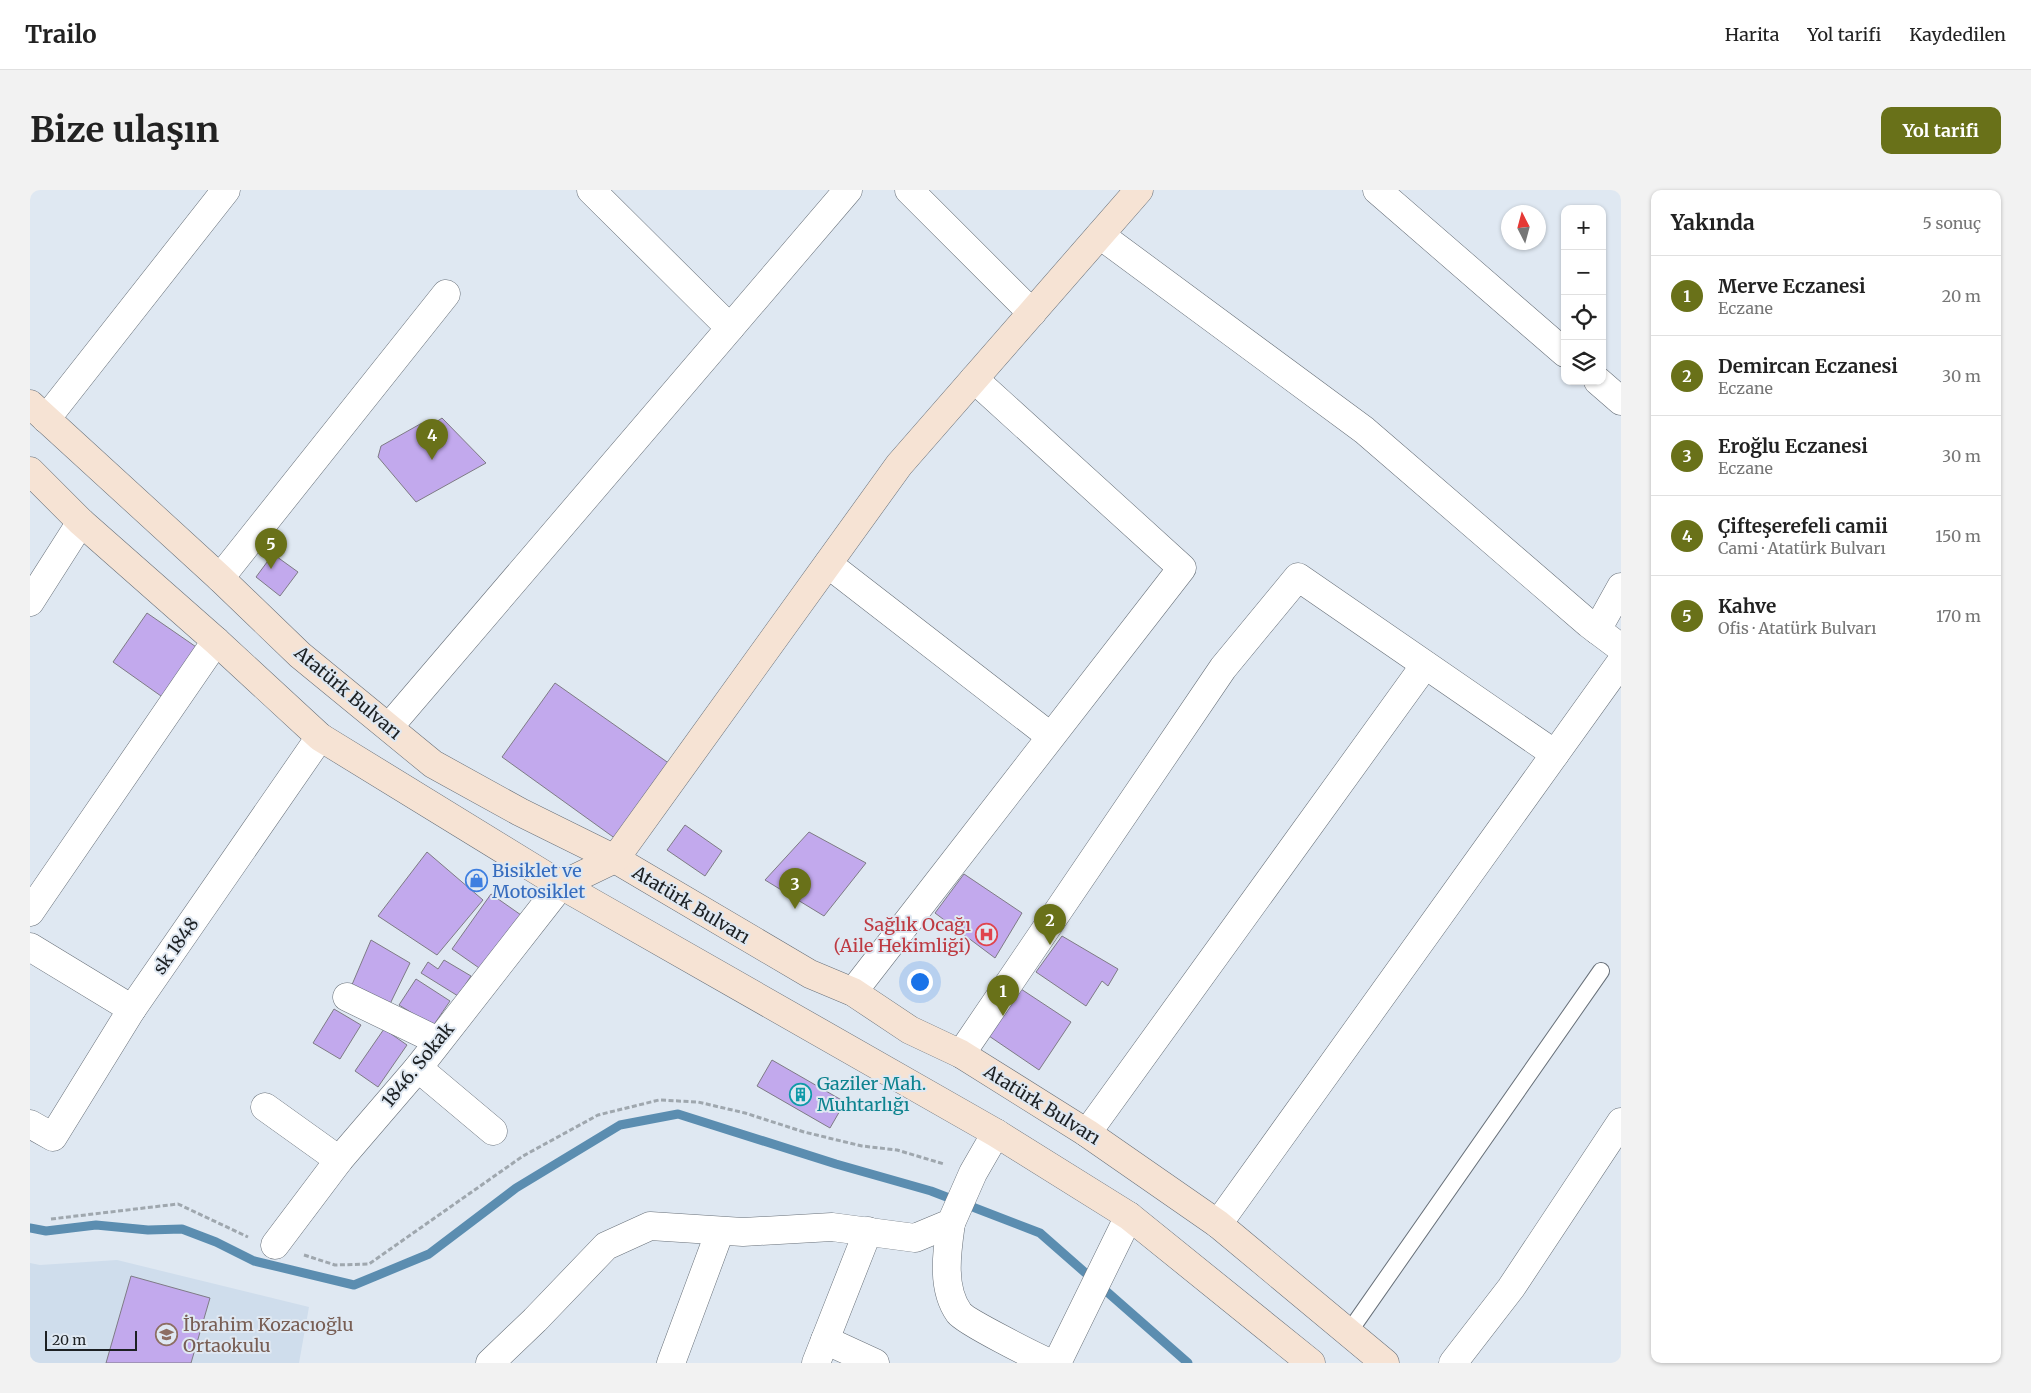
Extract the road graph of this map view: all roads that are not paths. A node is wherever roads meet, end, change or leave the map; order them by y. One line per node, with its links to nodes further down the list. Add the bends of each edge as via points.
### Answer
1 (226, 190): 15 (street)
2 (591, 190): 10 (street)
3 (848, 190): 10 (street)
4 (909, 190): 9 (street)
5 (1139, 190): 7 (main road)
6 (1377, 190): 11 (street)
7 (1100, 235): 9 (main road); 22 (street, via 1364,430)
8 (446, 294): 19 (street)
9 (1032, 313): 12 (main road)
10 (730, 328): 27 (street)
11 (1561, 350)
12 (974, 380): 18 (main road, via 899,466); 28 (street, via 1182,568)
13 (1603, 385): 14 (street)
14 (1621, 401)
15 (38, 412): 19 (main road, Atatürk Bulvarı)
16 (30, 471): 17 (main road)
17 (81, 522): 21 (street); 23 (main road)
18 (828, 564): 28 (street); 31 (main road)
19 (220, 578): 27 (main road, Atatürk Bulvarı, via 300,655)
20 (1621, 587): 22 (street)
21 (30, 602)
22 (1597, 630): 24 (street)
23 (216, 641): 29 (main road); 33 (street)
24 (1621, 648)
25 (1621, 662): 30 (street)
26 (1425, 665): 30 (street); 40 (street, via 1298,577 1223,668); 47 (street)
27 (389, 727): 31 (main road, Atatürk Bulvarı, via 433,764)
28 (1050, 736): 36 (street)
29 (320, 737): 32 (main road); 38 (street, sk 1848)
30 (1555, 754): 51 (street)
31 (615, 859): 32 (main road); 36 (main road, Atatürk Bulvarı, via 810,974)
32 (561, 885): 39 (street, 1846. Sokak); 46 (main road)
33 (30, 912)
34 (30, 947): 38 (street)
35 (1601, 971): 55 (lane)
36 (853, 992): 40 (main road, Atatürk Bulvarı, via 910,1030)
37 (347, 996): 39 (street)
38 (132, 1009): 44 (street, sk 1848, via 52,1138)
39 (438, 1042): 41 (street, 1846. Sokak)
40 (960, 1054): 47 (main road, Atatürk Bulvarı)
41 (418, 1068): 45 (street); 48 (street, 1846. Sokak)
42 (265, 1107): 48 (street)
43 (1621, 1122): 64 (street, via 1511,1288)
44 (30, 1124)
45 (493, 1131)
46 (996, 1133): 49 (main road); 50 (street)
47 (1087, 1133): 51 (main road, Atatürk Bulvarı)
48 (338, 1160): 54 (street, 1846. Sokak)
49 (1129, 1216): 61 (street); 62 (main road)
50 (952, 1219): 53 (street, via 915,1238); 60 (street, via 946,1257 950,1296 960,1314)
51 (1218, 1224): 55 (main road, Atatürk Bulvarı)
52 (720, 1231): 53 (street, via 832,1227); 57 (street, via 650,1226 606,1246); 58 (street)
53 (868, 1231): 56 (street)
54 (275, 1245)
55 (1349, 1332): 63 (main road, Atatürk Bulvarı)
56 (821, 1351): 59 (street)
57 (490, 1363)
58 (671, 1363)
59 (875, 1363)
60 (1050, 1363)
61 (1057, 1363)
62 (1312, 1363)
63 (1385, 1363)
64 (1454, 1363)

